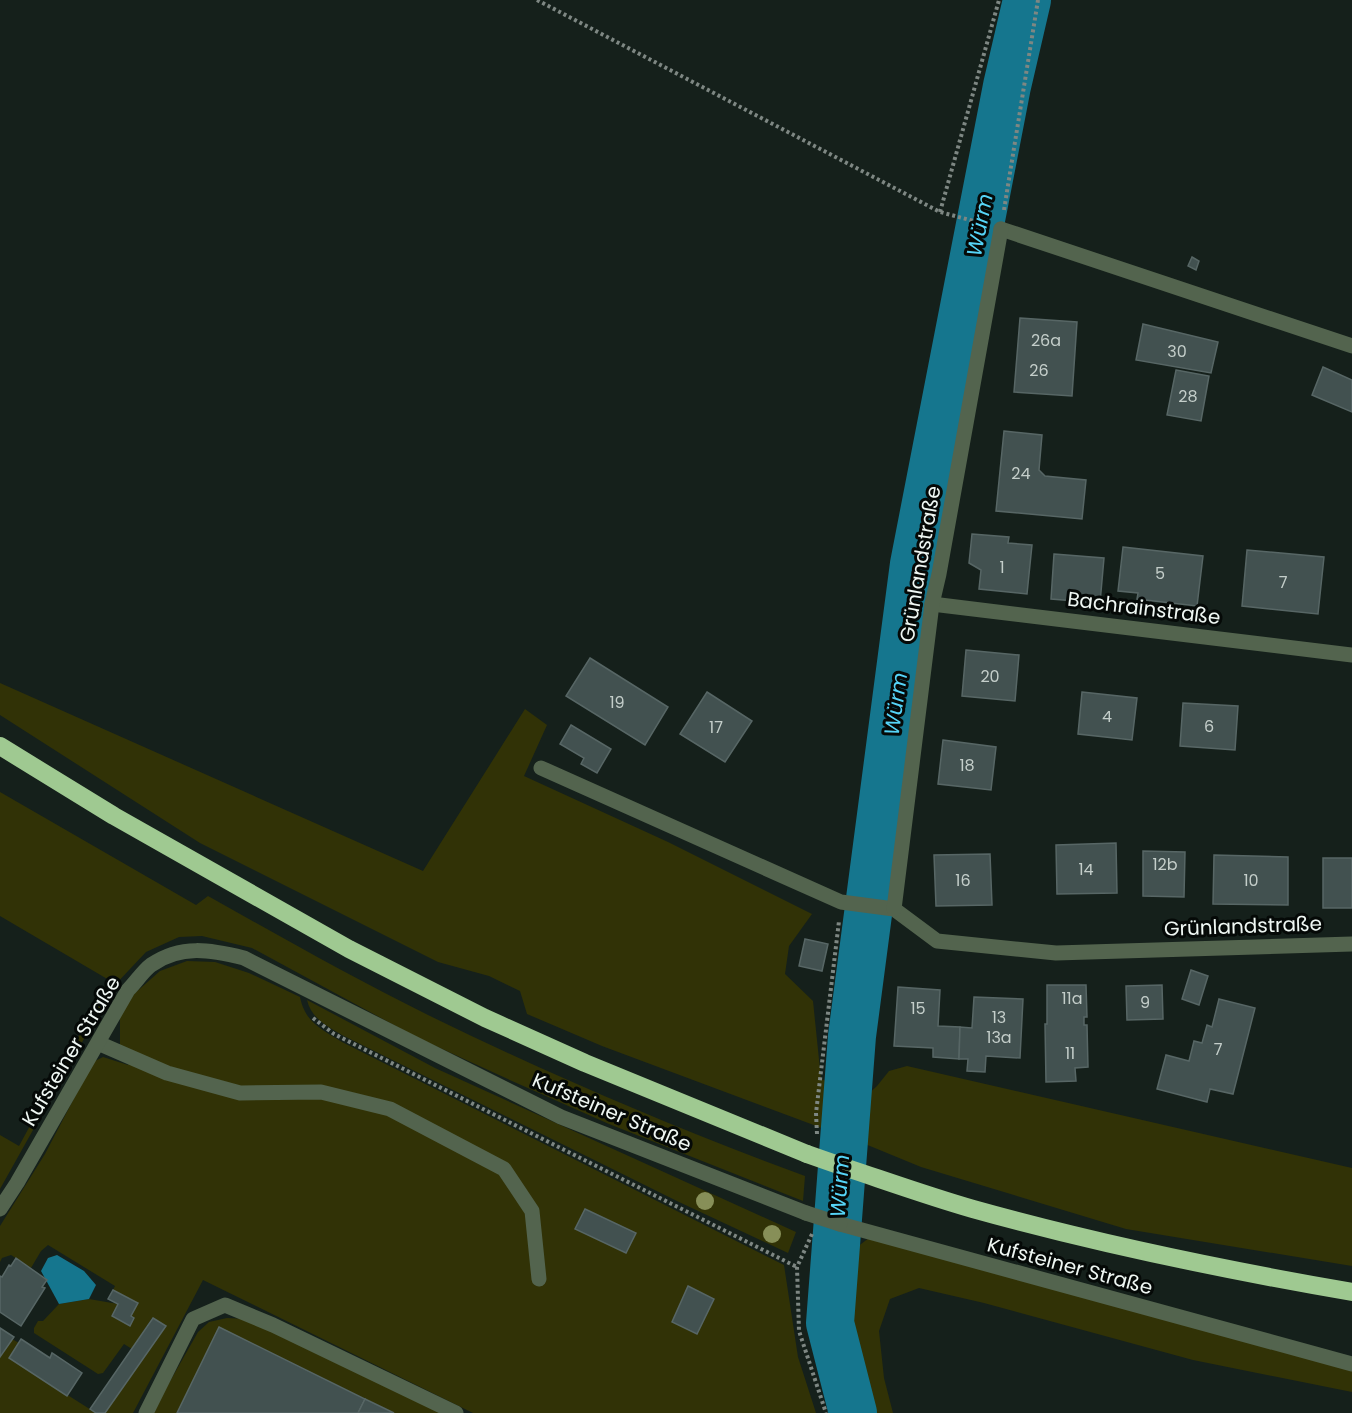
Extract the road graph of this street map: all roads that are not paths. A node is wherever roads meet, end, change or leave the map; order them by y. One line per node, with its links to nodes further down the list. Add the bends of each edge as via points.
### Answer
1 (1352, 346): 2 (street, Grünlandstraße, via 1001,228)
2 (932, 604): 3 (street, Bachrainstraße); 6 (street, Grünlandstraße)
3 (1352, 655)
4 (0, 746): 11 (highway, bridge, via 114,816 349,949 485,1018 807,1154 972,1209 1085,1238 1236,1272)
5 (541, 768): 6 (street, via 841,902)
6 (894, 909): 7 (street, Grünlandstraße, via 937,941 1056,953)
7 (1352, 944)
8 (98, 1043): 9 (street, Kufsteiner Straße); 10 (street, via 166,1074 240,1093 321,1092 390,1109 495,1164 504,1169 532,1211); 12 (street, Kufsteiner Straße, bridge, via 128,990 150,966 188,951 210,950 244,958 561,1117 806,1213)
9 (0, 1209)
10 (539, 1279)
11 (1352, 1292)
12 (1352, 1364)
13 (146, 1413): 14 (street, via 193,1320 225,1305 273,1324)
14 (456, 1413)

